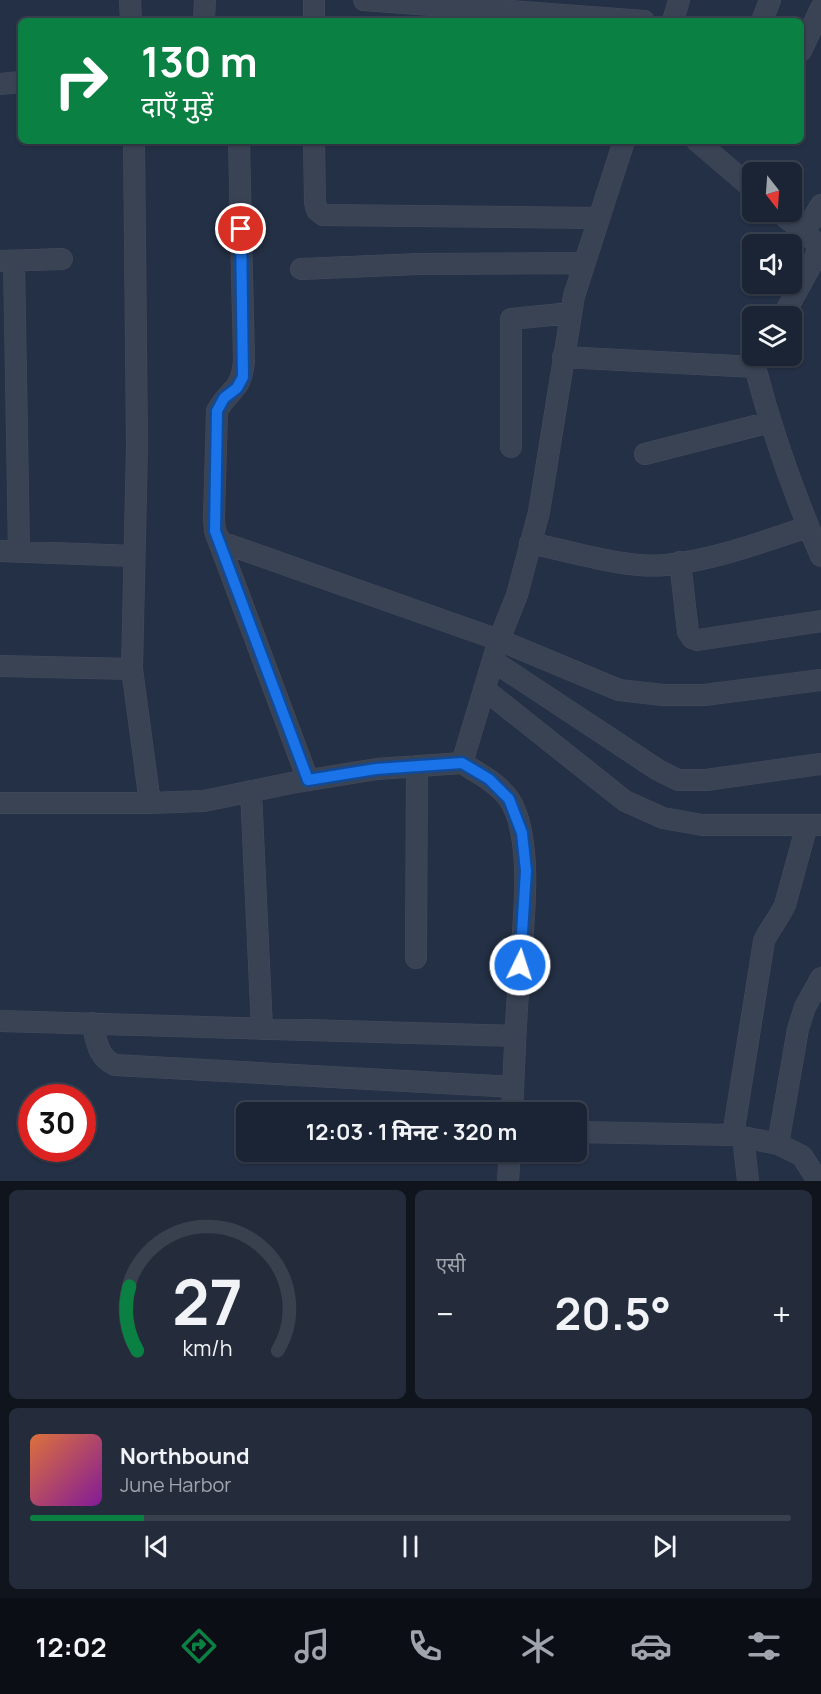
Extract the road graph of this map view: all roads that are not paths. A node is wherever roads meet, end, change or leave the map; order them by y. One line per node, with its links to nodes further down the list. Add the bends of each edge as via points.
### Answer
1 (130, 0): 8 (street)
2 (205, 0): 9 (street)
3 (314, 0): 10 (street)
4 (364, 0): 11 (street)
5 (679, 0): 12 (street)
6 (770, 0): 13 (street)
7 (821, 8): 14 (street)
8 (131, 18)
9 (204, 18)
10 (314, 18)
11 (604, 18)
12 (674, 18)
13 (763, 18)
14 (804, 45)
15 (18, 82): 16 (street)
16 (0, 84)
17 (134, 144): 44 (street)
18 (239, 144): 41 (street, via 244,361 243,377 217,411)
19 (314, 144): 24 (street, via 315,202 323,215)
20 (623, 144): 24 (street)
21 (700, 144): 22 (street)
22 (742, 180)
23 (821, 206): 26 (street)
24 (598, 218): 29 (street)
25 (791, 222): 26 (street)
26 (804, 233): 31 (street, via 815,240 818,248)
27 (62, 259): 28 (street)
28 (7, 261): 32 (street)
29 (584, 263): 30 (street); 33 (street)
30 (301, 269)
31 (789, 306)
32 (7, 309): 43 (street)
33 (571, 313): 34 (street); 38 (street, via 511,319)
34 (563, 357): 35 (street); 42 (street, via 539,512)
35 (742, 361)
36 (759, 366): 37 (street)
37 (770, 422): 39 (street); 40 (street)
38 (512, 447)
39 (645, 454)
40 (808, 527): 45 (street); 46 (street, via 720,556)
41 (215, 531): 48 (street, via 220,542); 57 (street)
42 (530, 543): 46 (street, via 615,562); 48 (street, via 517,595)
43 (10, 551): 44 (street)
44 (134, 556): 51 (street)
45 (821, 556)
46 (680, 562): 47 (street, via 688,632 692,638)
47 (821, 621)
48 (499, 640): 49 (street); 52 (street, via 619,690 704,695)
49 (493, 661): 53 (street); 55 (street, via 678,780 706,780)
50 (0, 666): 51 (street)
51 (132, 669): 60 (street)
52 (821, 681)
53 (484, 689): 54 (street); 61 (street, via 625,801 663,818 702,825)
54 (462, 763): 56 (street); 67 (street, via 489,779 509,799 522,833 526,871)
55 (821, 764)
56 (417, 766): 57 (street); 62 (street)
57 (308, 780): 58 (street)
58 (251, 791): 60 (street, via 204,801); 66 (street)
59 (0, 803): 60 (street)
60 (150, 803)
61 (814, 825): 71 (street, via 780,917 764,941)
62 (416, 957)
63 (821, 978): 72 (street, via 798,1029)
64 (0, 1021): 65 (street)
65 (92, 1023): 66 (street); 68 (street, via 99,1050 106,1061 115,1065)
66 (262, 1029): 67 (street)
67 (515, 1036): 68 (street)
68 (513, 1088): 69 (street)
69 (512, 1102)
70 (587, 1132): 71 (street)
71 (738, 1136): 72 (street); 76 (street)
72 (778, 1144): 77 (street, via 802,1156)
73 (509, 1162): 75 (street)
74 (821, 1176): 77 (street)
75 (508, 1181)
76 (748, 1181)
77 (819, 1181)

